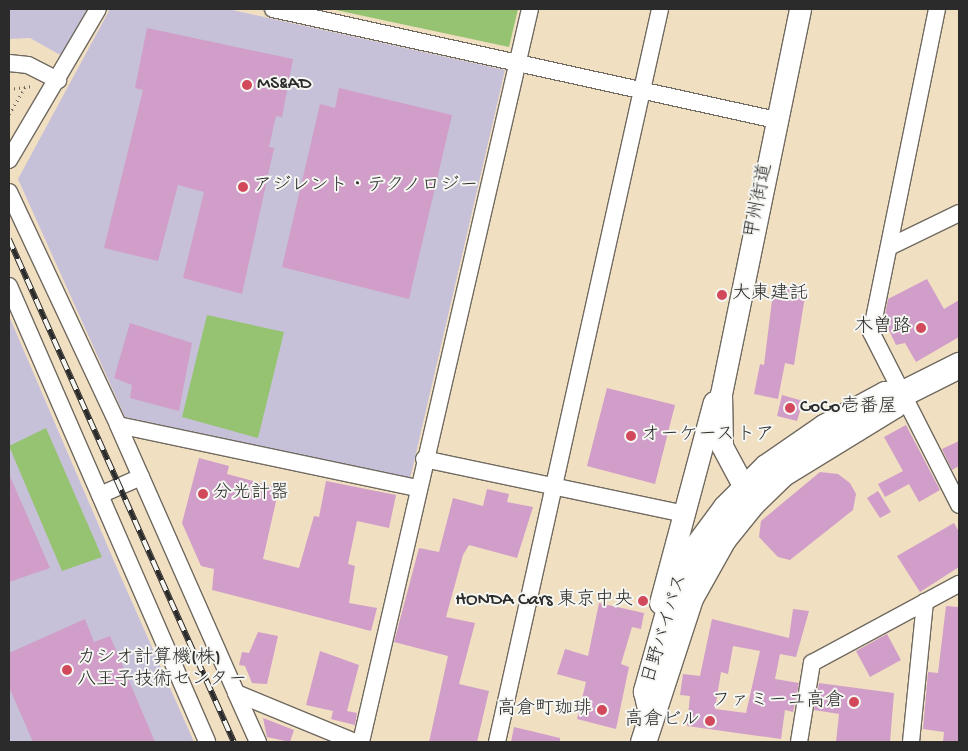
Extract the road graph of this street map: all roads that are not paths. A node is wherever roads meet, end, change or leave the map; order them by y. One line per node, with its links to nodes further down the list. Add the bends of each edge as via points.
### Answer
1 (98, 9): 9 (street)
2 (272, 9): 7 (street)
3 (530, 9): 7 (street)
4 (660, 9): 10 (street)
5 (800, 9): 11 (main road, 甲州街道)
6 (937, 9): 15 (street)
7 (518, 62): 10 (street); 21 (street)
8 (9, 63): 9 (street, via 28,66)
9 (58, 80): 12 (street)
10 (643, 88): 11 (street); 24 (street)
11 (776, 120): 19 (main road, 甲州街道)
12 (9, 160)
13 (9, 192): 20 (street)
14 (959, 213): 15 (street)
15 (889, 247): 18 (street, via 871,332)
16 (9, 286): 25 (street)
17 (959, 365): 18 (highway, 日野バイパス)
18 (903, 393): 26 (highway, 日野バイパス, via 885,394 824,427); 27 (street)
19 (721, 394): 26 (main road, 甲州街道, via 722,446); 28 (main road, 甲州街道, via 710,405)
20 (118, 425): 22 (street); 23 (street)
21 (424, 459): 23 (street); 24 (street)
22 (141, 477): 25 (street); 32 (street)
23 (418, 488): 34 (street)
24 (554, 488): 28 (street); 37 (street)
25 (100, 495): 35 (street)
26 (747, 495): 31 (highway, 日野バイパス, via 686,564 673,594); 33 (highway, via 690,598 661,694)
27 (959, 505)
28 (684, 514): 31 (main road, 甲州街道, via 648,659)
29 (959, 584): 30 (street)
30 (925, 602): 39 (street, via 812,663); 40 (street)
31 (651, 672): 33 (highway, 日野バイパス, via 646,691)
32 (236, 693): 34 (street); 36 (street)
33 (650, 708): 38 (highway)
34 (352, 741)
35 (207, 742)
36 (258, 742)
37 (497, 742)
38 (643, 742)
39 (799, 742)
40 (912, 742)

